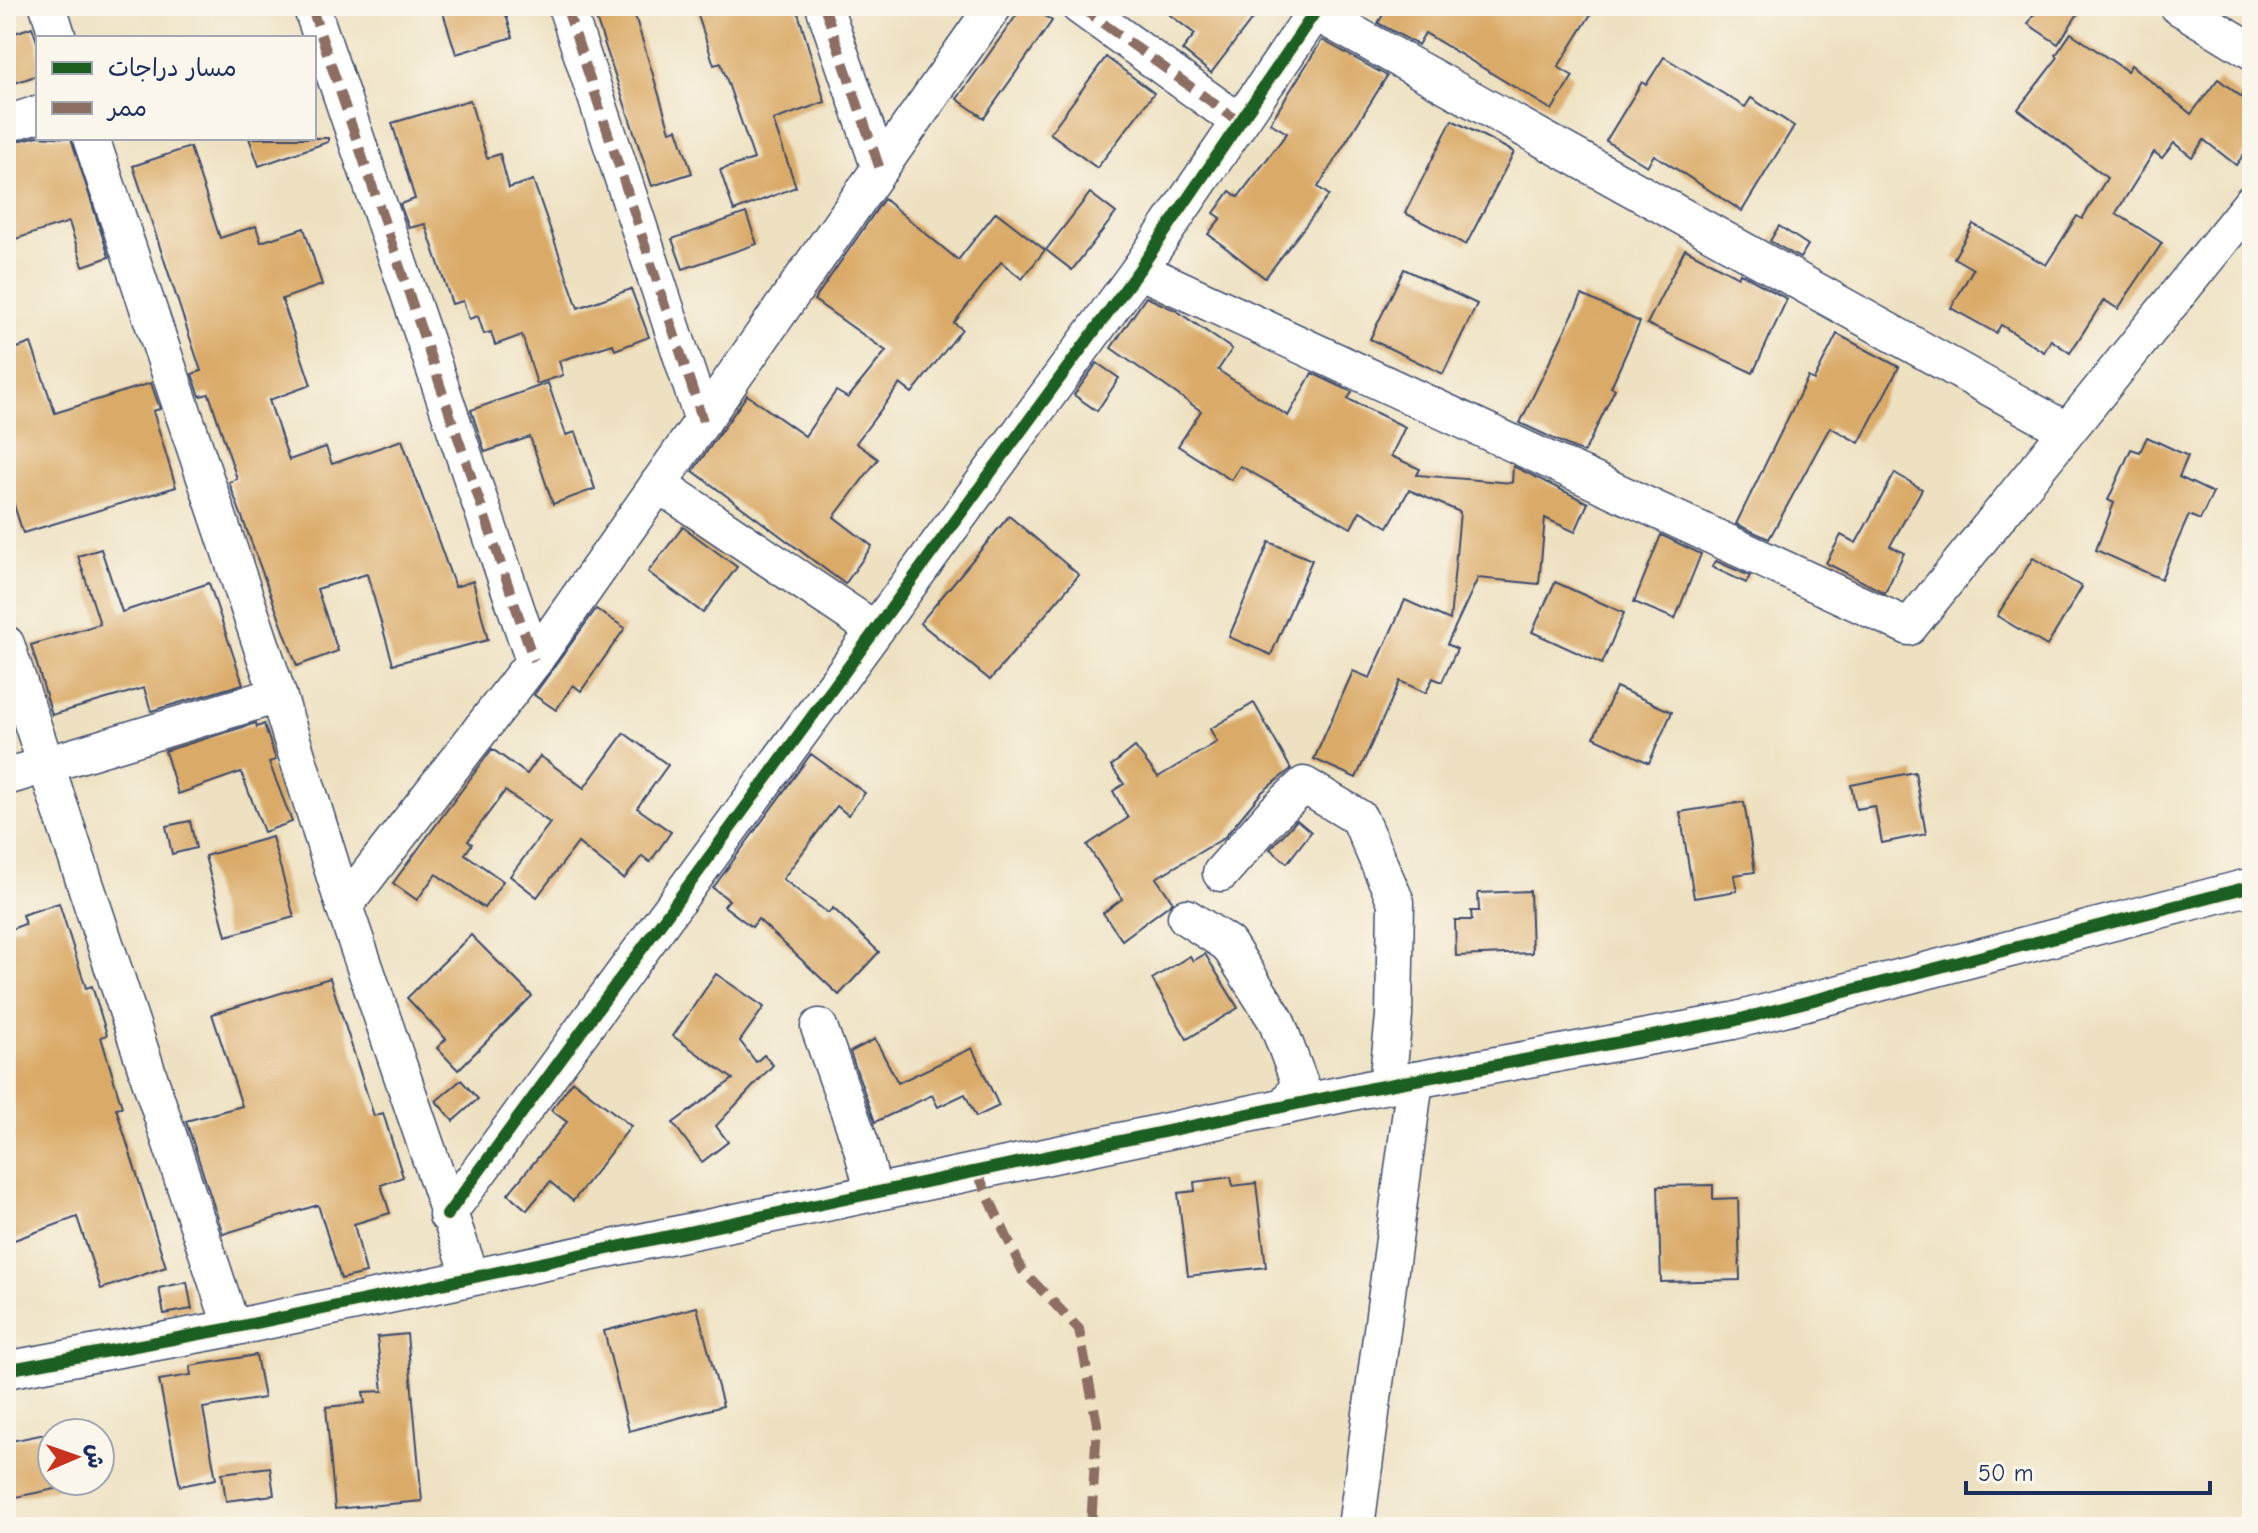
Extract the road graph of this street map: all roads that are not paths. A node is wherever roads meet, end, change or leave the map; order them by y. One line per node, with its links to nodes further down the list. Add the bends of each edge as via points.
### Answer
1 (48, 6): 9 (street)
2 (311, 6): 23 (street)
3 (566, 6): 18 (street)
4 (824, 6): 15 (street)
5 (994, 6): 15 (street)
6 (1079, 6): 12 (street)
7 (2178, 6): 10 (street)
8 (1317, 9): 12 (street); 19 (street)
9 (57, 36)
10 (2252, 51)
11 (36, 115): 13 (street)
12 (1238, 121): 17 (street)
13 (6, 124)
14 (92, 140): 24 (street)
15 (880, 169): 18 (street)
16 (2252, 202): 19 (street)
17 (1139, 270): 19 (street, via 1909,627); 21 (street)
18 (703, 421): 20 (street)
19 (2066, 430)
20 (658, 484): 21 (street); 23 (street)
21 (875, 630): 35 (street)
22 (6, 644): 25 (street)
23 (534, 661): 29 (street)
24 (278, 695): 25 (street); 29 (street)
25 (46, 765): 26 (street); 37 (street)
26 (6, 777)
27 (1221, 873): 32 (street, via 1304,785 1359,818 1396,902 1394,1016)
28 (2252, 886): 32 (street, via 1733,1021)
29 (344, 906): 35 (street)
30 (1186, 917): 33 (street, via 1228,944 1276,1020 1300,1084)
31 (819, 1027): 34 (street)
32 (1401, 1083): 33 (street); 39 (street)
33 (1285, 1106): 34 (street)
34 (874, 1193): 36 (street)
35 (447, 1215): 36 (street)
36 (471, 1277): 37 (street)
37 (232, 1328): 38 (street)
38 (6, 1370)
39 (1356, 1527)

